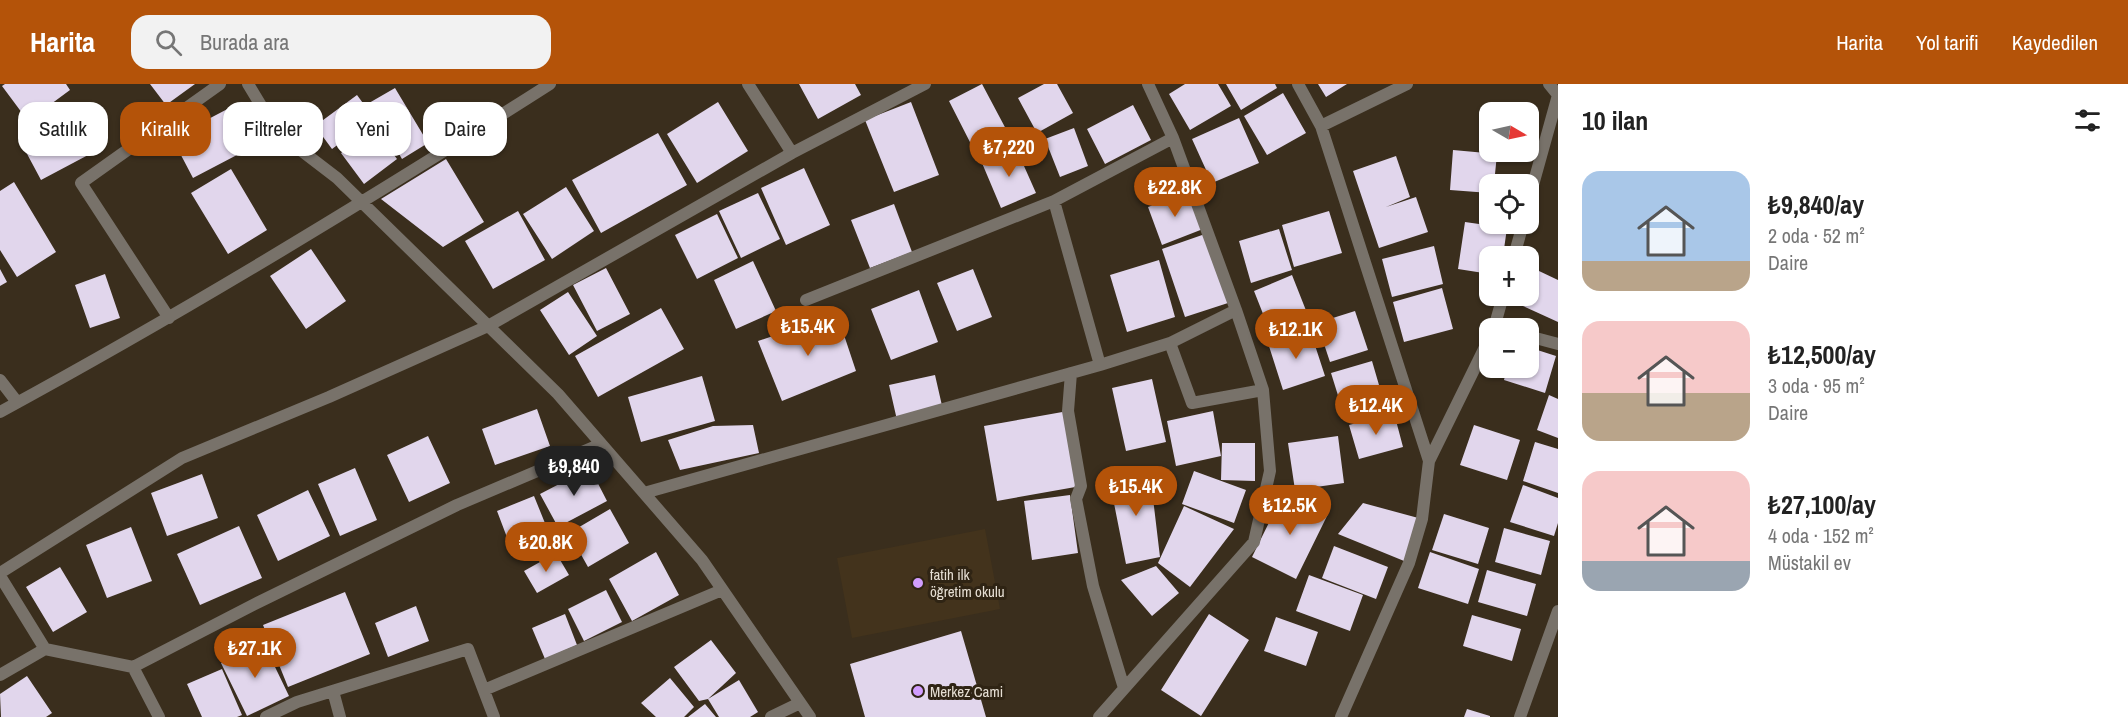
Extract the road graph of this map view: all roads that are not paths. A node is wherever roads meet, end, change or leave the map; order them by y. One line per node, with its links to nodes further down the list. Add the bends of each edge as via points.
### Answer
1 (220, 84): 18 (street, via 81,183)
2 (248, 84): 15 (street, via 277,132 337,178)
3 (550, 84): 15 (street)
4 (748, 84): 12 (street)
5 (925, 84): 12 (street)
6 (1148, 84): 11 (street)
7 (1298, 84): 10 (street)
8 (1407, 84): 10 (street)
9 (1549, 84): 13 (street, via 1558,95)
10 (1322, 126): 31 (street)
11 (1173, 138): 14 (street); 17 (street)
12 (792, 153): 19 (street)
13 (1536, 174)
14 (1054, 201): 16 (street); 24 (street)
15 (361, 202): 18 (street); 19 (street)
16 (806, 300)
17 (1236, 310): 21 (street); 27 (street)
18 (169, 318): 28 (street)
19 (488, 326): 30 (street, via 558,394); 33 (street, via 182,458)
20 (1539, 339): 22 (street)
21 (1170, 343): 24 (street); 27 (street, via 1192,403)
22 (1558, 344)
23 (1479, 362): 31 (street)
24 (1100, 365): 25 (street)
25 (1071, 373): 32 (street); 40 (street, via 1068,411 1081,486 1077,499 1093,586)
26 (0, 380): 28 (street)
27 (1263, 390): 40 (street, via 1270,471 1254,542)
28 (17, 402): 29 (street)
29 (0, 412)
30 (602, 444): 32 (street); 38 (street, via 457,505)
31 (1429, 461): 51 (street, via 1422,519 1409,564)
32 (644, 493): 34 (street, via 702,560)
33 (0, 575): 37 (street)
34 (722, 590): 41 (street); 43 (street)
35 (1558, 611): 36 (street)
36 (1553, 639): 52 (street)
37 (45, 650): 38 (street); 39 (street)
38 (133, 667): 44 (street)
39 (0, 675)
40 (1124, 688): 50 (street)
41 (484, 690): 42 (street, via 468,649); 47 (street)
42 (333, 691): 45 (street); 46 (street)
43 (800, 703): 48 (street); 49 (street)
44 (159, 717)
45 (266, 717)
46 (340, 717)
47 (494, 717)
48 (771, 717)
49 (810, 717)
50 (1098, 717)
51 (1341, 717)
52 (1520, 717)

